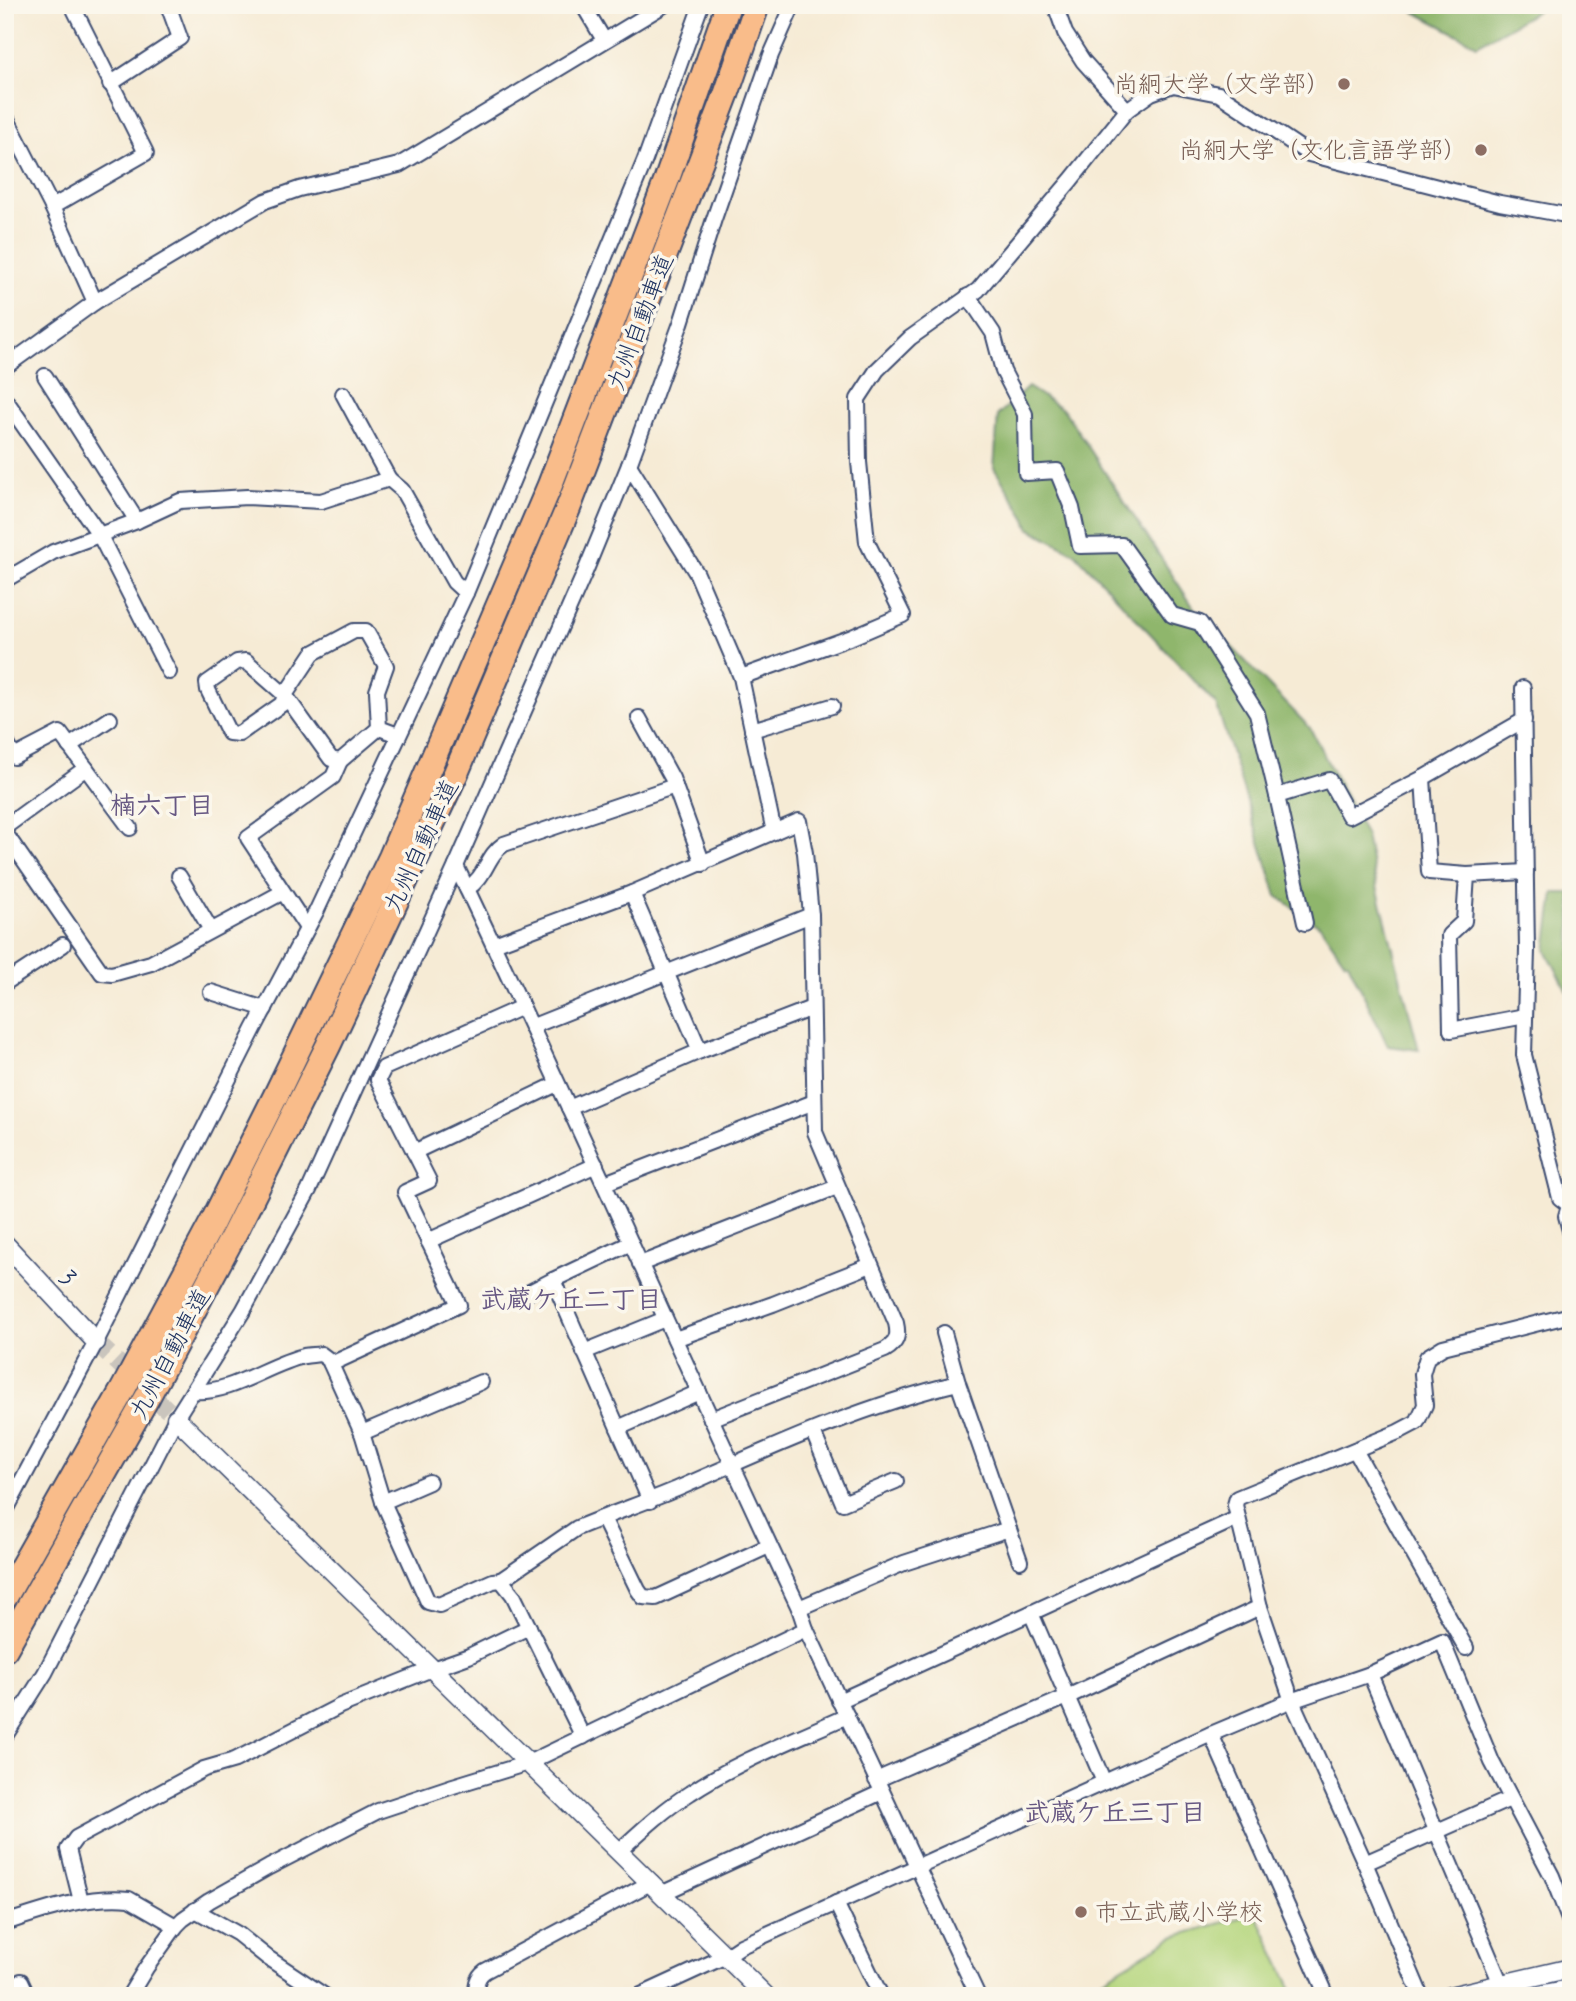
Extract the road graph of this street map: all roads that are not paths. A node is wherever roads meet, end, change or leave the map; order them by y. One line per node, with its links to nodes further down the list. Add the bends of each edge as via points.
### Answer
1 (72, 5): 11 (street)
2 (168, 5): 11 (street, via 180,38)
3 (583, 5): 10 (street)
4 (664, 5): 10 (street)
5 (701, 5): 27 (street, via 645,160)
6 (728, 5): 118 (highway, 九州自動車道, via 551,485 391,857 213,1221)
7 (757, 5): 125 (highway, 九州自動車道, via 574,493 456,773 233,1236)
8 (793, 5): 22 (street, via 771,55)
9 (1055, 5): 12 (street, via 1065,33 1083,61)
10 (604, 40): 17 (street, via 399,165 265,201)
11 (110, 84): 14 (street, via 146,153)
12 (1127, 110): 15 (street, via 1173,85 1219,94 1309,154 1500,203); 16 (street, via 978,290)
13 (5, 115): 14 (street)
14 (52, 207): 17 (street)
15 (1571, 216)
16 (968, 296): 29 (street, via 910,338 877,370 858,399 867,542 903,615); 45 (street, via 993,333 1003,371 1025,414 1026,473 1057,471 1080,546 1122,545 1172,615 1200,623 1257,713)
17 (95, 302): 18 (street)
18 (5, 367)
19 (45, 376): 24 (street)
20 (343, 394): 23 (street)
21 (7, 402): 25 (street)
22 (629, 465): 29 (street, via 697,574); 51 (street)
23 (389, 479): 24 (street, via 321,501 247,497 180,502); 27 (street, via 402,490 454,582)
24 (136, 522): 25 (street)
25 (99, 534): 26 (street, via 53,552); 28 (street)
26 (5, 580)
27 (466, 593): 38 (street)
28 (169, 671)
29 (741, 677): 37 (street)
30 (1523, 688): 35 (street)
31 (285, 695): 31 (street, via 246,661 237,662 207,683 229,733 239,734 250,727 282,704); 36 (street, via 313,653 354,631 366,631 386,666 377,691); 41 (street, via 331,759)
32 (832, 706): 37 (street)
33 (639, 718): 44 (street)
34 (110, 719): 40 (street)
35 (1524, 720): 43 (street); 52 (street)
36 (380, 728): 38 (street); 41 (street)
37 (752, 730): 48 (street)
38 (398, 735): 60 (street)
39 (5, 740): 40 (street, via 14,757 60,733)
40 (69, 746): 42 (street)
41 (340, 761): 56 (street, via 333,777 248,838)
42 (86, 768): 46 (street); 47 (street)
43 (1423, 778): 45 (street, via 1349,816 1329,780); 53 (street, via 1429,872)
44 (674, 786): 50 (street); 55 (street, via 504,844)
45 (1277, 796): 59 (street)
46 (5, 827)
47 (130, 828)
48 (774, 832): 50 (street); 58 (street, via 799,821)
49 (5, 834): 61 (street, via 102,973 150,963)
50 (703, 864): 57 (street)
51 (456, 866): 55 (street); 98 (street, via 309,1190)
52 (1526, 872): 53 (street); 70 (street)
53 (1467, 875): 70 (street, via 1464,921 1449,935 1451,1030)
54 (179, 876): 61 (street)
55 (467, 889): 62 (street)
56 (283, 892): 60 (street); 61 (street)
57 (632, 893): 62 (street); 64 (street)
58 (810, 915): 64 (street); 69 (street)
59 (1305, 923)
60 (307, 928): 68 (street)
61 (211, 930)
62 (494, 944): 67 (street)
63 (63, 945): 65 (street)
64 (665, 973): 71 (street); 72 (street)
65 (5, 983)
66 (211, 992): 68 (street)
67 (523, 1007): 71 (street); 76 (street, via 384,1068 378,1080)
68 (265, 1009): 93 (street)
69 (812, 1009): 72 (street); 74 (street)
70 (1525, 1016): 80 (street, via 1524,1055 1560,1198)
71 (533, 1026): 73 (street)
72 (700, 1051): 75 (street)
73 (557, 1084): 75 (street); 76 (street)
74 (814, 1102): 78 (street); 79 (street, via 815,1132)
75 (569, 1108): 77 (street)
76 (414, 1152): 82 (street, via 429,1181 405,1192)
77 (596, 1165): 78 (street); 82 (street)
78 (605, 1184): 83 (street)
79 (837, 1187): 85 (street); 86 (street)
80 (1570, 1202): 81 (street, via 1566,1216)
81 (1571, 1234)
82 (428, 1241): 95 (street, via 459,1305)
83 (631, 1243): 85 (street); 87 (street)
84 (5, 1244): 93 (street, 3)
85 (640, 1264): 90 (street)
86 (871, 1265): 92 (street); 101 (street, via 896,1323 897,1339 892,1346)
87 (553, 1280): 88 (street); 94 (street)
88 (524, 1295)
89 (1571, 1315): 105 (street, via 1443,1347 1427,1357 1422,1374 1425,1405 1417,1422)
90 (665, 1319): 92 (street); 94 (street)
91 (944, 1333): 97 (street)
92 (675, 1339): 99 (street)
93 (96, 1342): 111 (street)
94 (584, 1352): 102 (street)
95 (331, 1364): 98 (street, via 321,1354 304,1356 234,1383); 104 (street)
96 (481, 1382): 104 (street)
97 (958, 1383): 103 (street, via 860,1412); 114 (street)
98 (193, 1391): 100 (street)
99 (699, 1392): 101 (street); 102 (street)
100 (176, 1418): 126 (street); 133 (street, via 45,1673)
101 (711, 1419): 106 (street)
102 (618, 1427): 109 (street)
103 (813, 1432): 106 (street); 107 (street, via 843,1503)
104 (362, 1433): 110 (street)
105 (1355, 1450): 113 (street, via 1237,1498); 124 (street)
106 (732, 1465): 109 (street); 115 (street)
107 (896, 1481)
108 (429, 1482): 110 (street)
109 (650, 1501): 112 (street)
110 (383, 1502): 117 (street, via 428,1602 439,1605)
111 (5, 1510)
112 (603, 1518): 115 (street, via 643,1597 656,1598); 117 (street, via 577,1528)
113 (1238, 1518): 119 (street); 121 (street)
114 (1009, 1529): 116 (street); 120 (street, via 904,1563)
115 (769, 1546): 120 (street)
116 (1020, 1560)
117 (501, 1580): 122 (street)
118 (5, 1597)
119 (1260, 1607): 128 (street); 130 (street)
120 (799, 1608): 123 (street)
121 (1031, 1613): 128 (street); 129 (street)
122 (529, 1628): 126 (street); 134 (street)
123 (806, 1629): 129 (street); 134 (street)
124 (1466, 1648)
125 (5, 1649)
126 (432, 1669): 135 (street); 144 (street, via 340,1706 235,1760 204,1769 76,1838 68,1849)
127 (1370, 1674): 130 (street); 138 (street, via 1442,1641); 139 (street)
128 (1068, 1697): 136 (street); 137 (street)
129 (839, 1701): 131 (street)
130 (1292, 1701): 132 (street); 141 (street)
131 (846, 1716): 137 (street); 140 (street, via 691,1792)
132 (1211, 1734): 136 (street); 164 (street)
133 (5, 1736)
134 (583, 1737): 135 (street)
135 (528, 1763): 140 (street); 146 (street, via 378,1811)
136 (1104, 1783): 142 (street)
137 (879, 1786): 142 (street); 143 (street)
138 (1510, 1799): 139 (street); 147 (street, via 1552,1876)
139 (1437, 1831): 141 (street); 154 (street)
140 (618, 1852): 143 (street)
141 (1365, 1863): 165 (street)
142 (917, 1867): 145 (street); 163 (street)
143 (657, 1888): 151 (street); 159 (street, via 485,1971 477,1982)
144 (81, 1901): 148 (street); 149 (street, via 129,1899)
145 (836, 1903): 151 (street); 162 (street)
146 (195, 1910): 149 (street); 158 (street, via 238,1934)
147 (1570, 1922): 150 (street)
148 (5, 1923)
149 (176, 1926): 157 (street)
150 (1571, 1929)
151 (726, 1956): 160 (street); 161 (street)
152 (1571, 1968): 154 (street)
153 (21, 1981): 156 (street)
154 (1501, 1983): 166 (street)
155 (1571, 1987): 167 (street)
156 (28, 1996)
157 (129, 1996)
158 (326, 1996)
159 (479, 1996)
160 (639, 1996)
161 (766, 1996)
162 (881, 1996)
163 (978, 1996)
164 (1327, 1996)
165 (1421, 1996)
166 (1450, 1996)
167 (1524, 1996)

